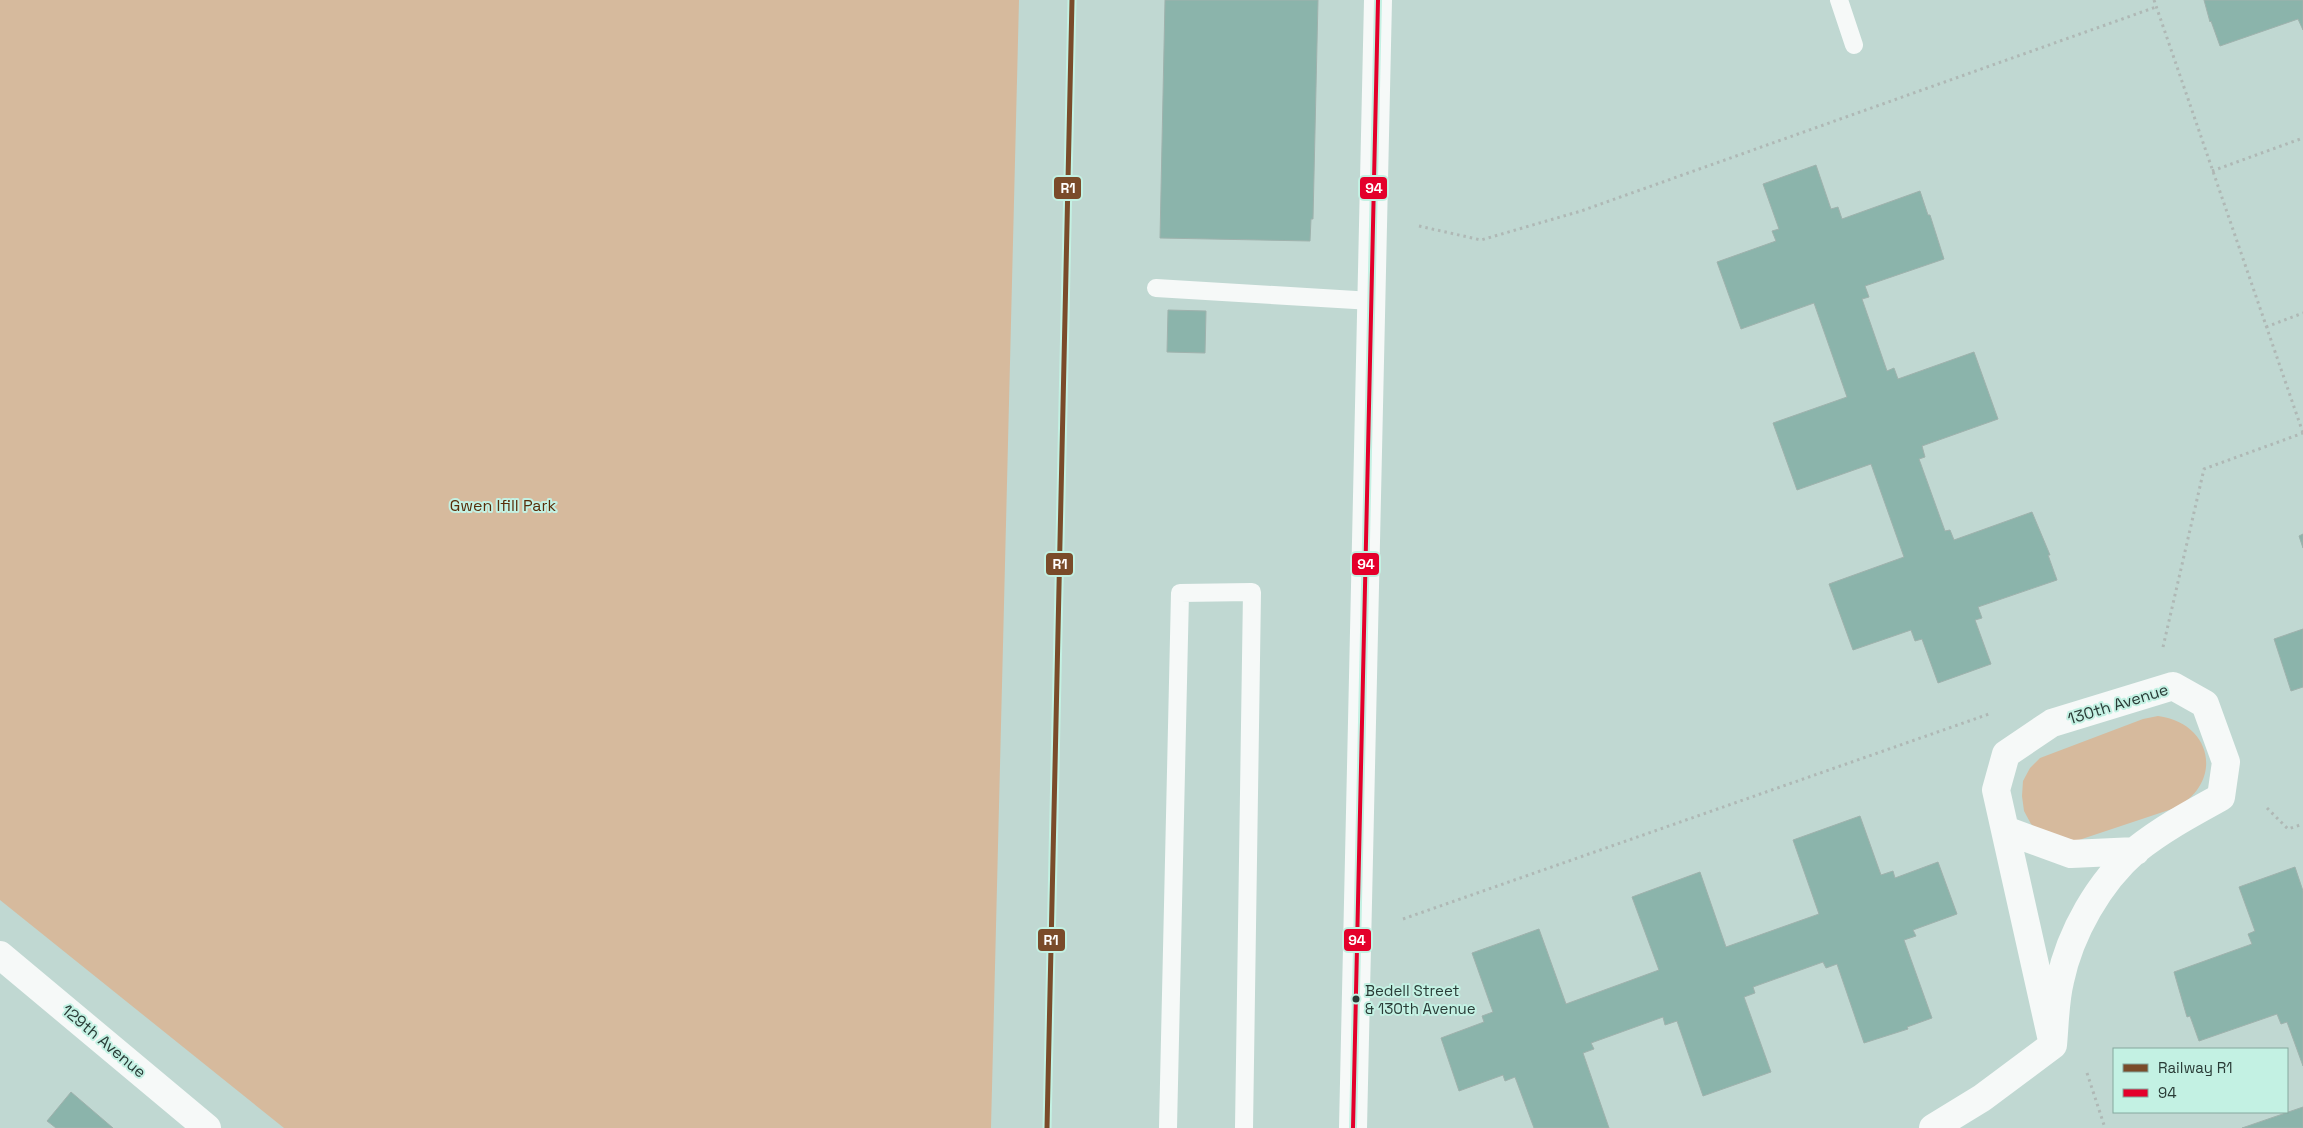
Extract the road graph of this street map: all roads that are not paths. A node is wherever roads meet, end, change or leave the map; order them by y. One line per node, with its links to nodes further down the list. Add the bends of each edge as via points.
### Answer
1 (1378, 0): 5 (street)
2 (1839, 0): 3 (lane)
3 (1854, 45)
4 (1156, 288): 5 (lane)
5 (1372, 301): 13 (street)
6 (2005, 830): 7 (street, via 2071,854); 7 (street, 130th Avenue, via 1996,790 2006,754 2052,723 2173,686 2205,704 2226,762 2221,797 2182,818); 9 (street, 130th Avenue)
7 (2136, 851): 9 (street, 130th Avenue, via 2100,890 2067,954 2059,982)
8 (0, 955): 10 (street, 129th Avenue)
9 (2053, 1046): 14 (street, via 1982,1098)
10 (207, 1128)
11 (1168, 1128): 12 (lane, via 1180,593 1252,592)
12 (1244, 1128)
13 (1354, 1128)
14 (1933, 1128)

